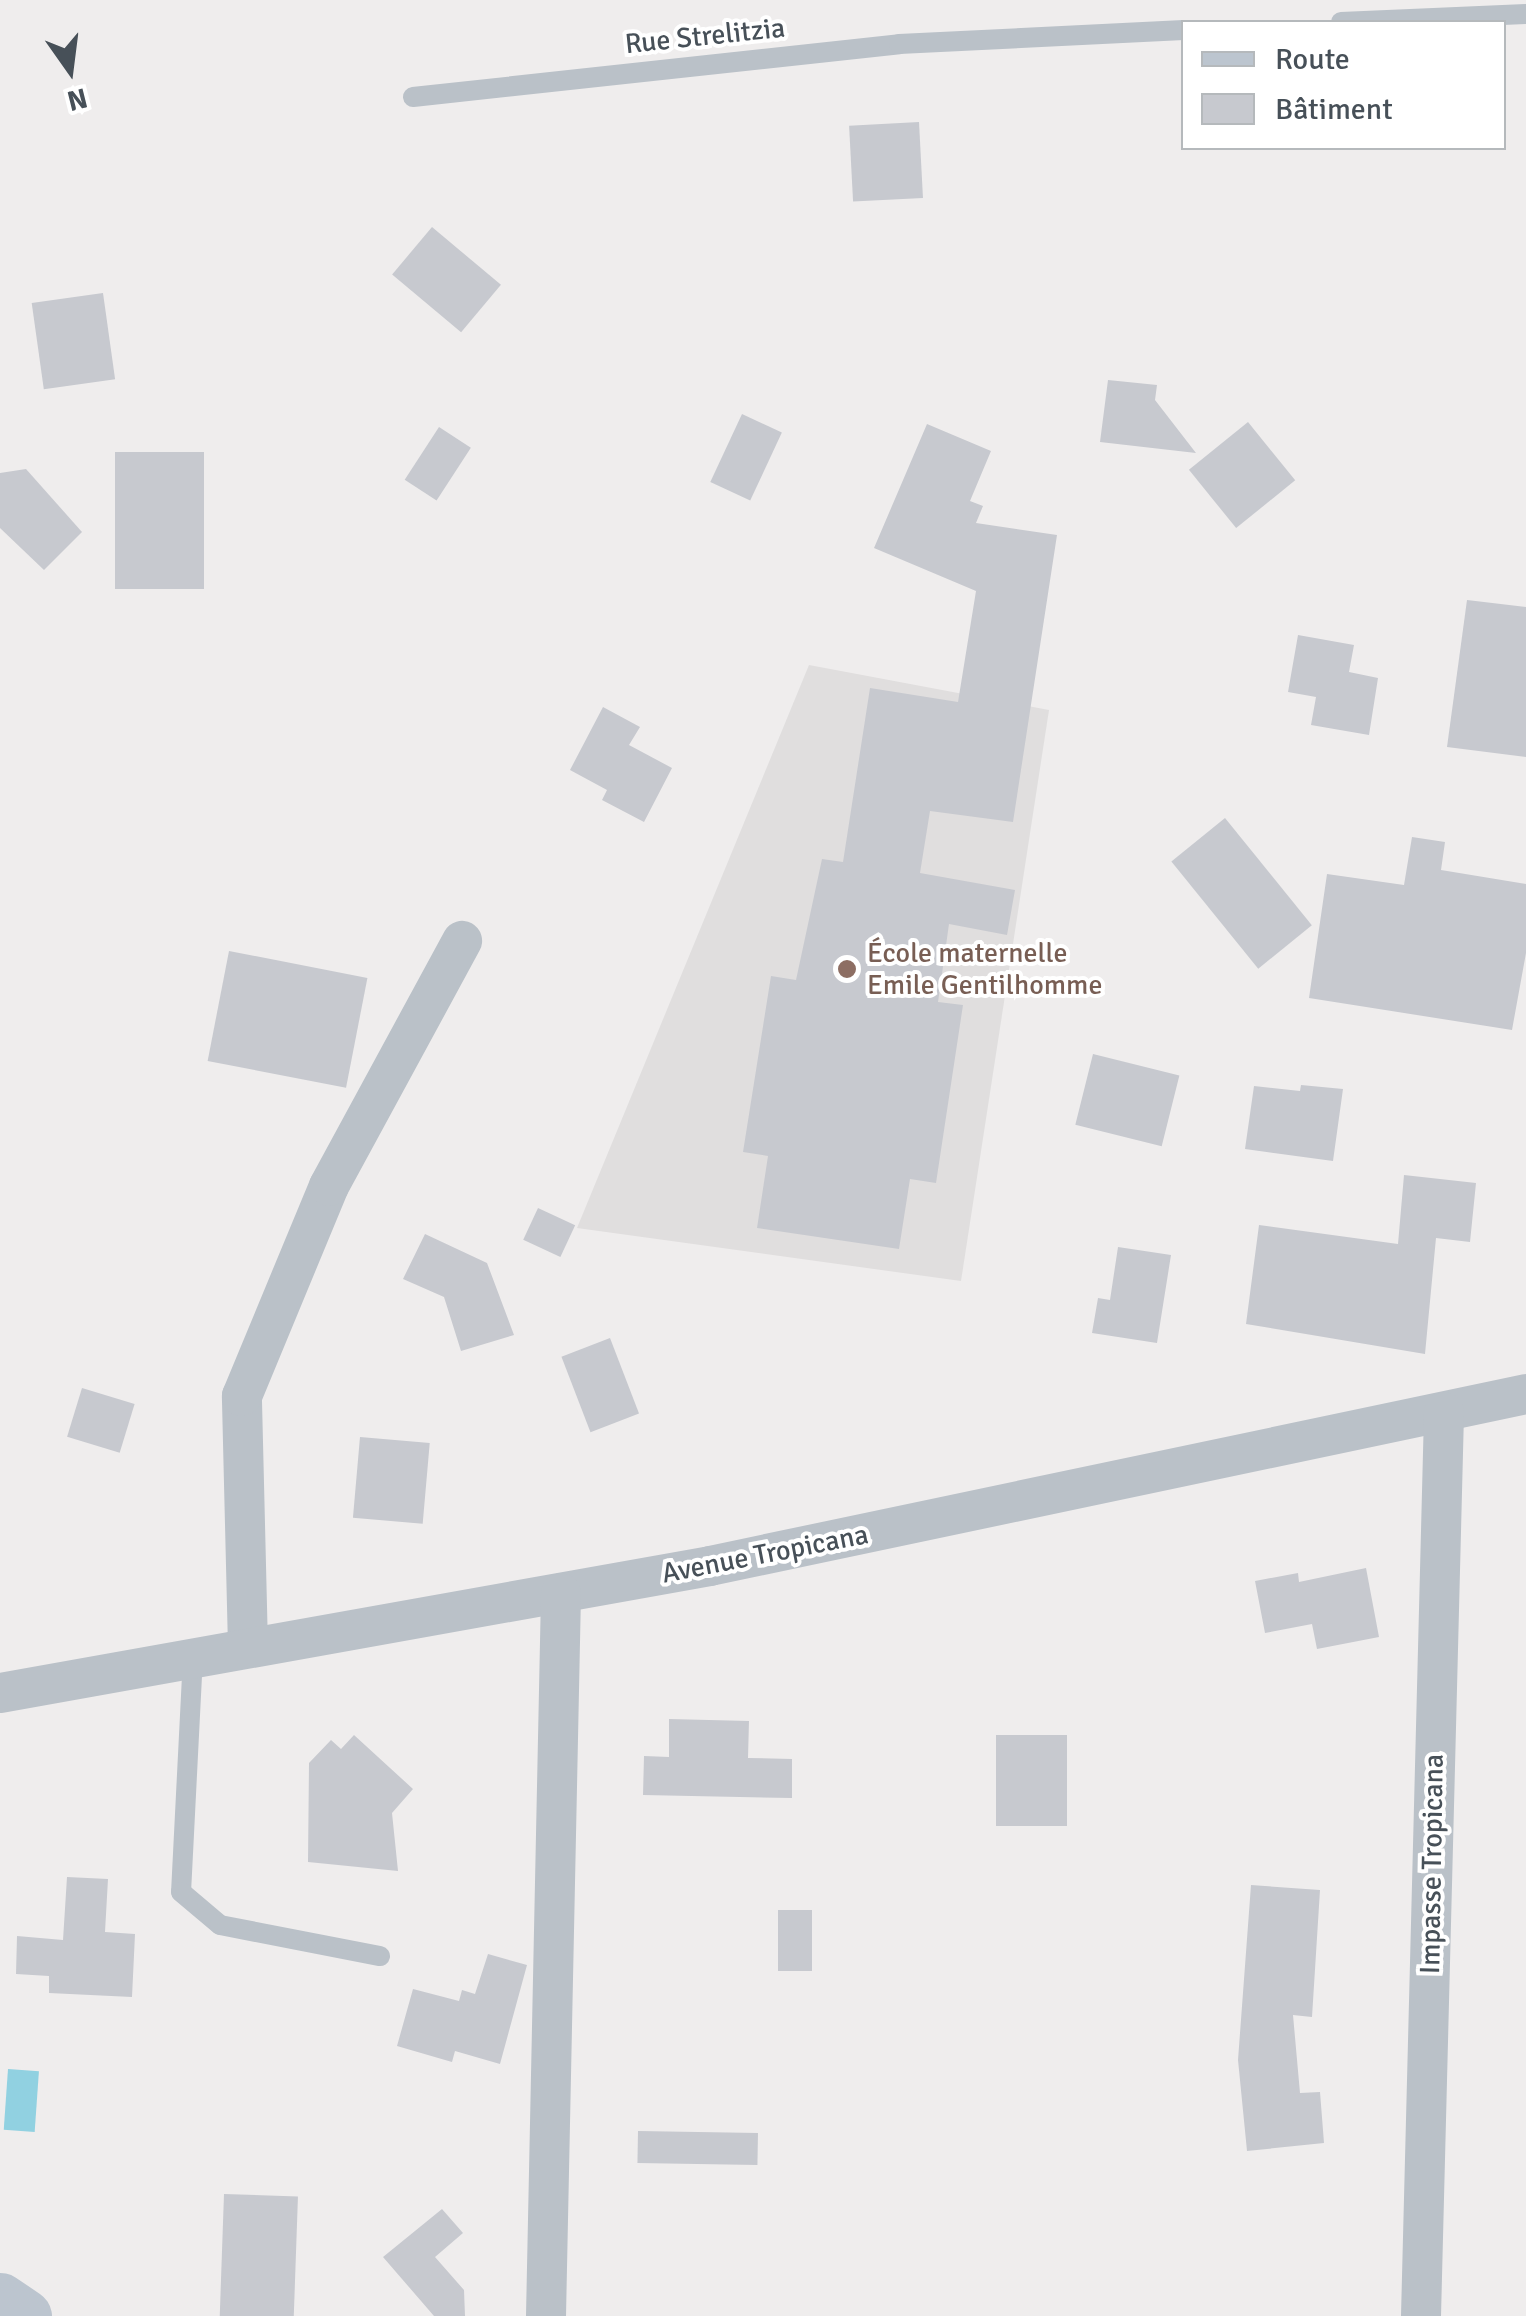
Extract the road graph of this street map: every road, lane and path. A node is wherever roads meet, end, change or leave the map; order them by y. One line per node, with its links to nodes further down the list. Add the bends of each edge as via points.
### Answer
1 (1526, 14): 2 (lane)
2 (1387, 20)
3 (1181, 30): 4 (lane, Rue Strelitzia, via 899,44)
4 (413, 97)
5 (462, 941): 9 (street, via 329,1186 242,1396)
6 (1526, 1394): 7 (street, Avenue Tropicana)
7 (1444, 1412): 8 (street, Avenue Tropicana); 16 (street, Impasse Tropicana)
8 (562, 1593): 9 (street, Avenue Tropicana); 15 (street)
9 (248, 1647): 10 (street, Avenue Tropicana)
10 (192, 1656): 11 (street, Avenue Tropicana); 12 (lane, via 181,1892 220,1925)
11 (0, 1692)
12 (380, 1956)
13 (0, 2300): 14 (street)
14 (24, 2316)
15 (546, 2316)
16 (1421, 2316)

